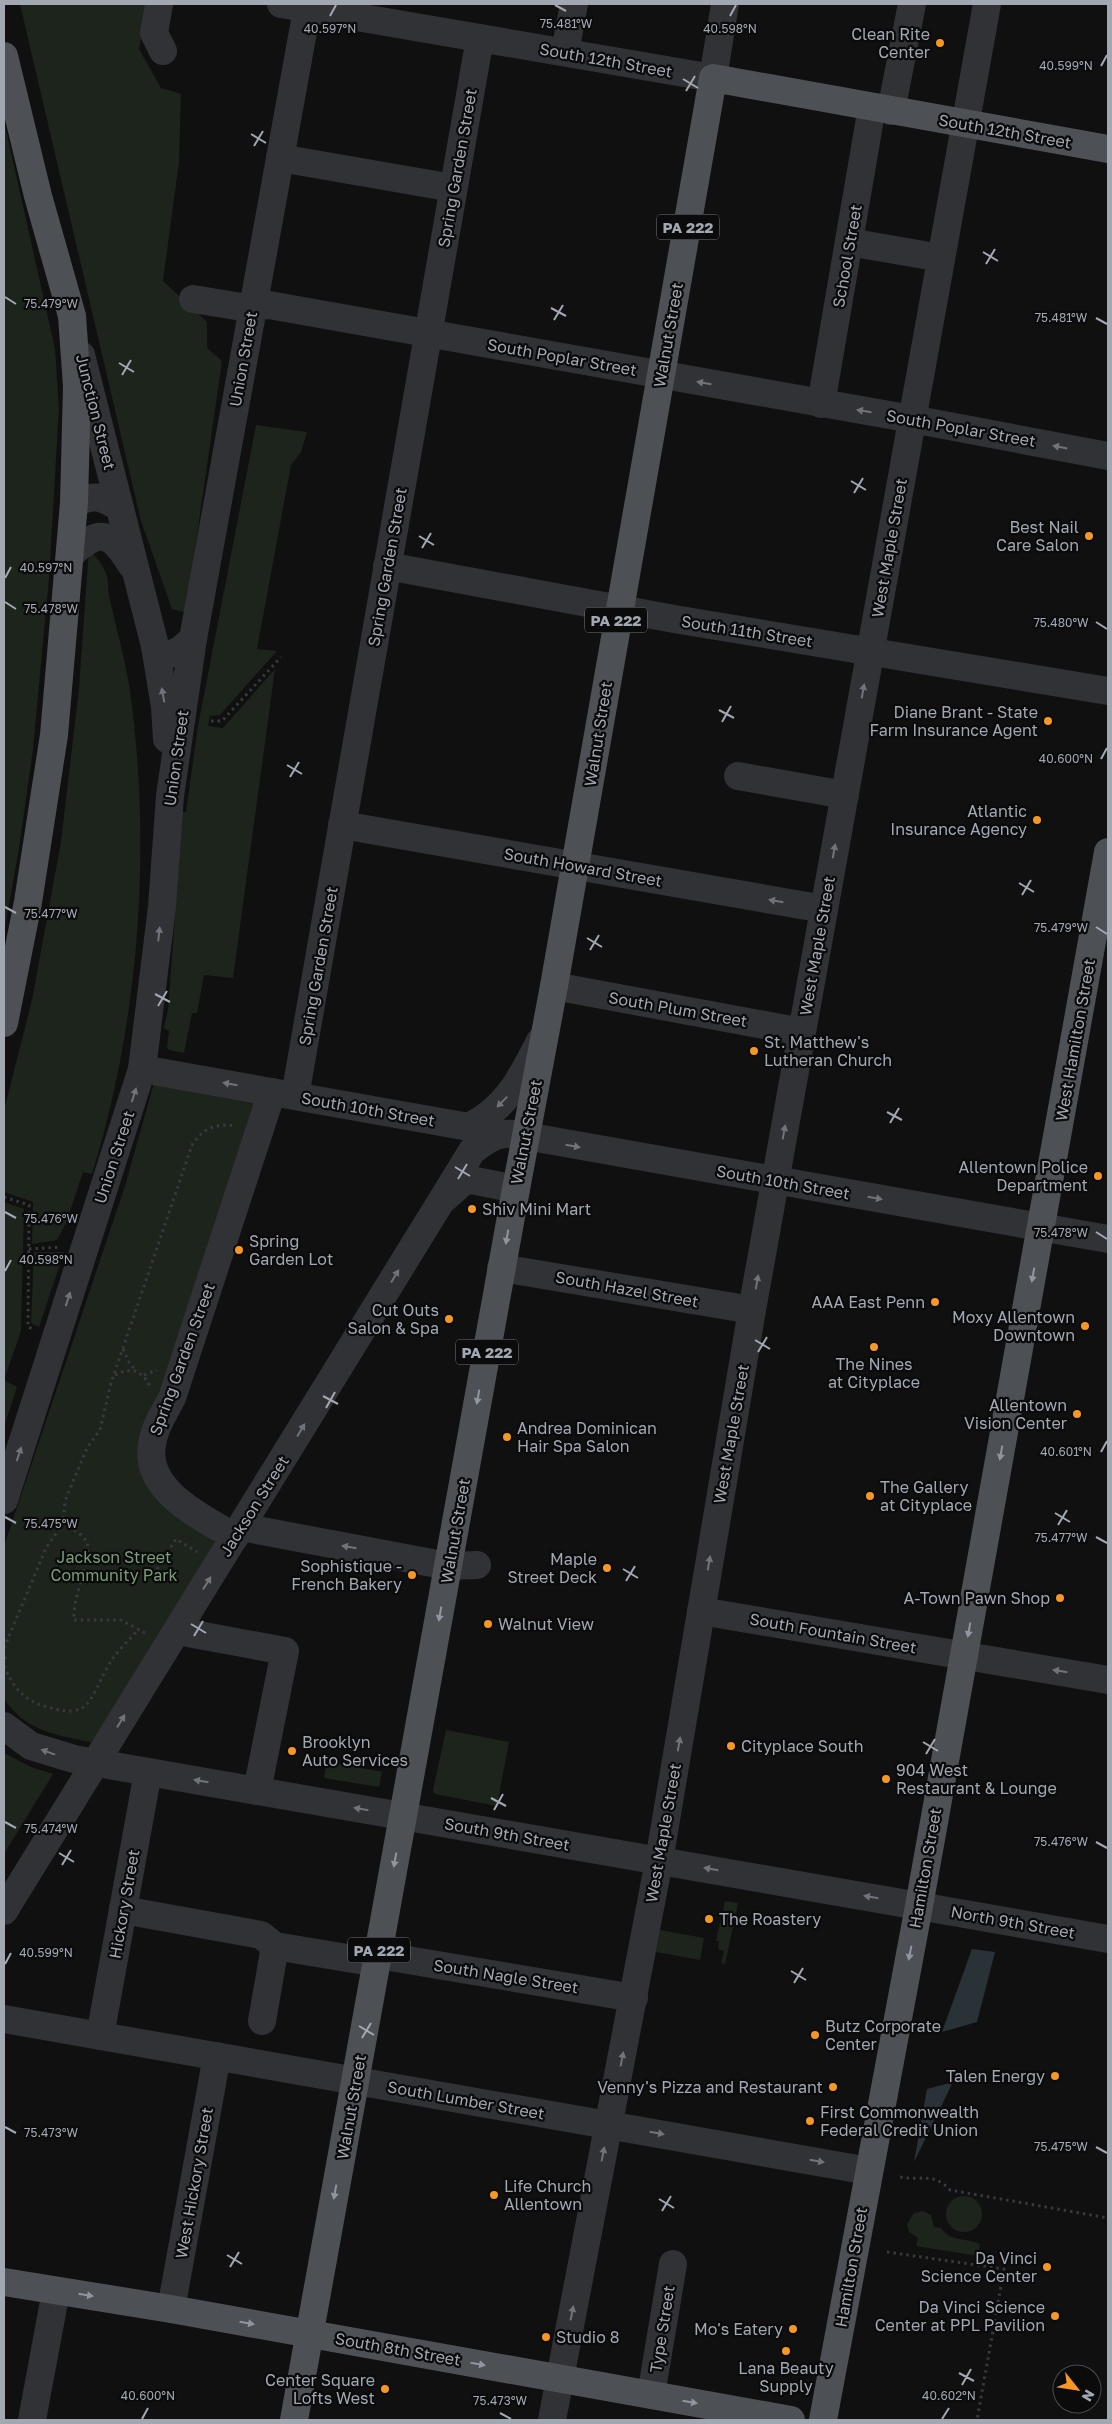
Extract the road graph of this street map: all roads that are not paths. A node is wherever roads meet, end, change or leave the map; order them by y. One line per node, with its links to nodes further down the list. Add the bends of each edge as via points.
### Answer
1 (159, 4): 8 (street, via 154,33)
2 (574, 4): 9 (street)
3 (726, 4): 11 (street)
4 (912, 4): 12 (street, School Street)
5 (987, 4): 13 (street, West Maple Street)
6 (299, 5): 7 (street, South 12th Street); 15 (street, Union Street)
7 (480, 38): 9 (street, South 12th Street); 16 (street, Spring Garden Street)
8 (163, 51)
9 (565, 52): 11 (street, South 12th Street)
10 (4, 56): 21 (main road, via 38,196)
11 (713, 78): 12 (main road, South 12th Street); 23 (main road, Walnut Street / PA 222)
12 (882, 109): 13 (main road, South 12th Street); 17 (street, School Street)
13 (965, 125): 14 (main road, South 12th Street); 18 (street, West Maple Street)
14 (1108, 149)
15 (280, 158): 16 (street); 20 (street, Union Street)
16 (453, 188): 22 (street, Spring Garden Street)
17 (849, 242): 18 (street); 24 (street, School Street)
18 (941, 258): 25 (street, West Maple Street)
19 (193, 299): 20 (street, South Poplar Street, via 242,307)
20 (253, 304): 22 (street, South Poplar Street); 33 (street, Union Street)
21 (72, 316): 27 (main road, via 77,386); 28 (street, Junction Street)
22 (428, 333): 23 (street, South Poplar Street); 30 (street, Spring Garden Street)
23 (661, 375): 24 (street, South Poplar Street, one-way to 23); 32 (main road, Walnut Street / PA 222)
24 (821, 404): 25 (street, South Poplar Street, one-way to 24)
25 (912, 419): 26 (street, South Poplar Street, one-way to 25); 35 (street, West Maple Street)
26 (1108, 456)
27 (74, 504): 28 (street, via 90,497 104,498); 29 (main road)
28 (120, 508): 31 (street, Junction Street)
29 (70, 555): 31 (street, Junction Street, via 87,540 99,536 112,540); 45 (main road, via 43,818)
30 (387, 566): 32 (street, South 11th Street); 40 (street, Spring Garden Street)
31 (136, 572): 34 (street, Junction Street)
32 (618, 608): 35 (street, South 11th Street); 42 (main road, Walnut Street / PA 222)
33 (193, 639): 34 (street, via 170,656 160,654); 39 (street, Union Street)
34 (155, 646): 39 (street, Junction Street, one-way to 34, via 165,707)
35 (870, 652): 36 (street, South 11th Street); 38 (street, West Maple Street, one-way to 35)
36 (1108, 691)
37 (738, 776): 38 (street)
38 (844, 795): 43 (street, West Maple Street, one-way to 38)
39 (170, 796): 48 (street, Union Street, one-way to 39, via 161,916)
40 (342, 825): 42 (street, South Howard Street); 49 (street, Spring Garden Street)
41 (1108, 852): 55 (main road, West Hamilton Street)
42 (575, 866): 43 (street, South Howard Street, one-way to 42); 44 (main road, Walnut Street / PA 222)
43 (824, 909): 47 (street, West Maple Street)
44 (554, 986): 46 (main road, Walnut Street / PA 222); 47 (street, South Plum Street)
45 (4, 1023)
46 (546, 1031): 50 (main road, Walnut Street / PA 222); 51 (street, one-way to 51, via 521,1079)
47 (802, 1032): 52 (street, West Maple Street, one-way to 47)
48 (142, 1069): 49 (street, South 10th Street, one-way to 48); 59 (street, Union Street, one-way to 48)
49 (284, 1094): 51 (street, South 10th Street); 60 (street, Spring Garden Street, via 172,1398 151,1446 152,1462 158,1477 175,1498)
50 (525, 1138): 51 (street, Jackson Street, via 505,1133); 52 (street, South 10th Street, one-way to 52); 53 (main road, Walnut Street / PA 222)
51 (470, 1139): 54 (street, Jackson Street)
52 (775, 1180): 55 (street, South 10th Street, one-way to 55); 58 (street, West Maple Street, one-way to 52)
53 (516, 1189): 54 (street, via 471,1180 463,1182); 57 (main road, Walnut Street / PA 222, one-way to 57)
54 (439, 1204): 60 (street, Jackson Street, one-way to 54)
55 (1041, 1228): 56 (street, South 10th Street); 65 (main road, Hamilton Street, one-way to 65)
56 (1108, 1239)
57 (501, 1268): 58 (street, South Hazel Street); 61 (main road, Walnut Street / PA 222, one-way to 61)
58 (752, 1310): 63 (street, West Maple Street, one-way to 58)
59 (4, 1500)
60 (238, 1532): 61 (street, one-way to 60); 64 (street, Jackson Street, one-way to 60)
61 (448, 1566): 62 (street); 71 (main road, Walnut Street / PA 222, one-way to 71)
62 (476, 1573)
63 (701, 1611): 65 (street, South Fountain Street); 72 (street, West Maple Street, one-way to 63, via 686,1650)
64 (166, 1635): 68 (street, Jackson Street, one-way to 64); 70 (street, via 285,1652)
65 (964, 1656): 66 (street, South Fountain Street, one-way to 65); 73 (main road, Hamilton Street)
66 (1108, 1680)
67 (4, 1726): 68 (street, one-way to 67, via 31,1746)
68 (96, 1763): 69 (street, South 9th Street); 75 (street, Jackson Street)
69 (148, 1772): 70 (street, South 9th Street, one-way to 69); 74 (street, Hickory Street)
70 (257, 1791): 71 (street, South 9th Street, one-way to 70)
71 (403, 1816): 72 (street, South 9th Street); 78 (main road, Walnut Street / PA 222, one-way to 78)
72 (659, 1860): 73 (street, South 9th Street, one-way to 72); 79 (street, West Maple Street)
73 (919, 1906): 76 (street, North 9th Street); 86 (main road, Hamilton Street, one-way to 86)
74 (123, 1910): 77 (street, via 261,1935); 82 (street, Hickory Street)
75 (4, 1911)
76 (1108, 1939)
77 (275, 1946): 78 (street, South Nagle Street); 81 (street)
78 (378, 1959): 79 (street, South Nagle Street); 84 (main road, Walnut Street / PA 222)
79 (634, 1998): 85 (street, West Maple Street, one-way to 79)
80 (4, 2019): 82 (street, South Lumber Street)
81 (262, 2021)
82 (100, 2036): 83 (street, South Lumber Street)
83 (217, 2056): 84 (street, South Lumber Street); 90 (street, West Hickory Street)
84 (356, 2080): 85 (street, South Lumber Street); 91 (main road, Walnut Street / PA 222, one-way to 91)
85 (609, 2124): 86 (street, South Lumber Street, one-way to 86); 92 (street, West Maple Street, one-way to 85)
86 (869, 2171): 98 (main road, Hamilton Street)
87 (672, 2264): 93 (street, Type Street)
88 (4, 2282): 89 (main road, South 8th Street)
89 (56, 2290): 90 (main road, South 8th Street, one-way to 90); 94 (street)
90 (171, 2309): 91 (main road, South 8th Street, one-way to 91)
91 (310, 2334): 92 (main road, South 8th Street, one-way to 92); 95 (main road, PA 222)
92 (559, 2378): 93 (main road, South 8th Street); 96 (street, West Maple Street)
93 (651, 2395): 97 (main road, South 8th Street, one-way to 97)
94 (32, 2420)
95 (294, 2420)
96 (552, 2420)
97 (791, 2420)
98 (823, 2420)

